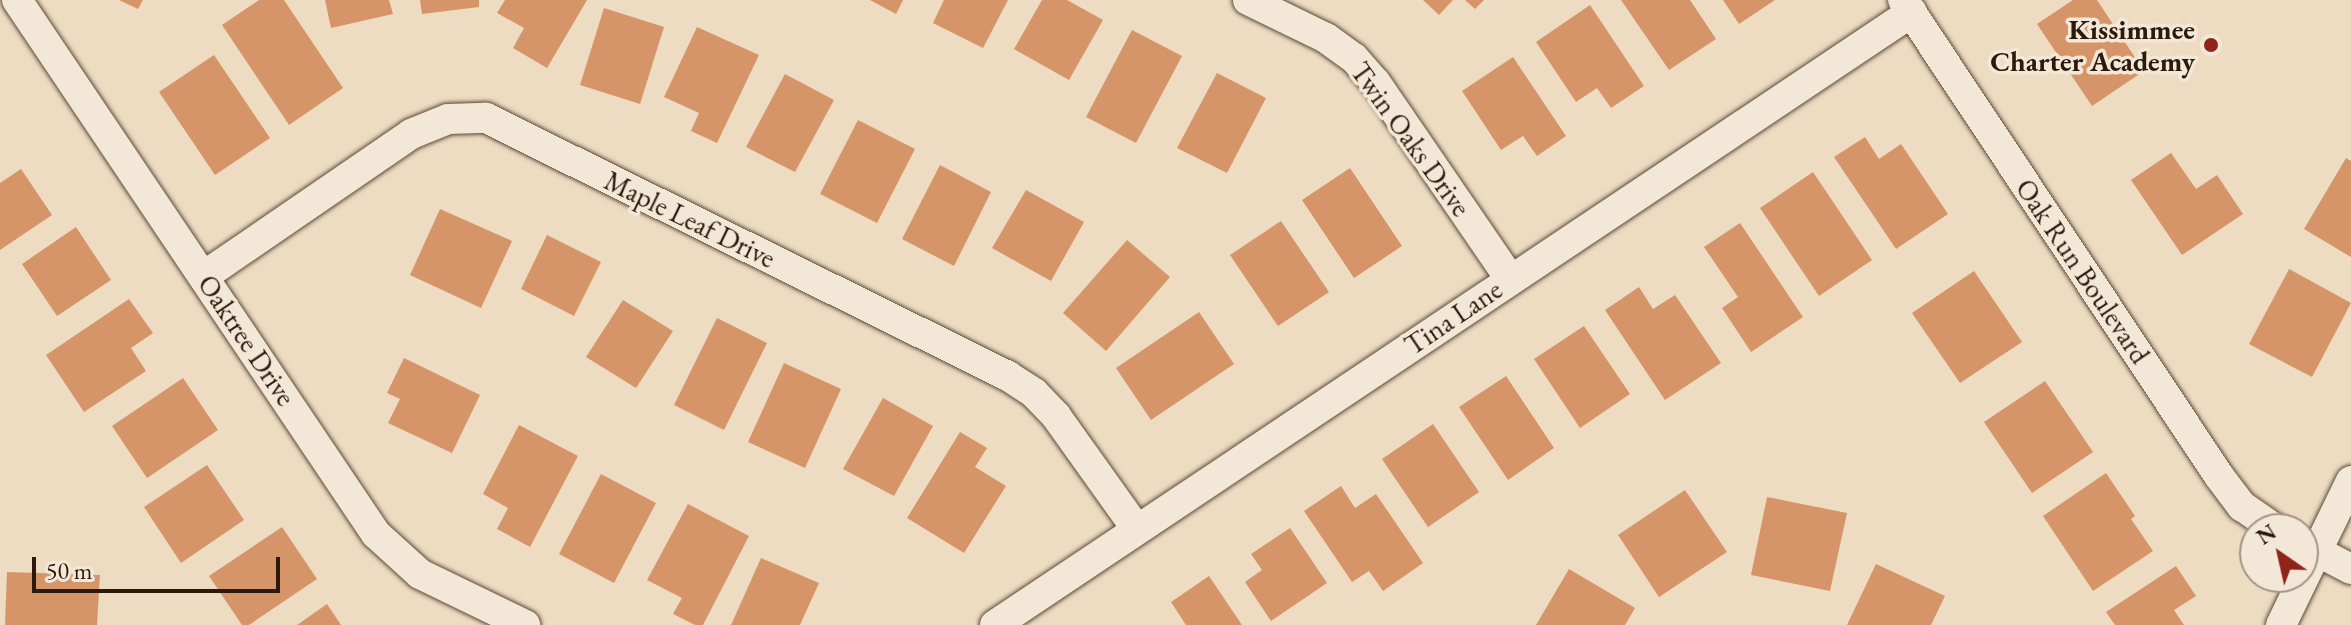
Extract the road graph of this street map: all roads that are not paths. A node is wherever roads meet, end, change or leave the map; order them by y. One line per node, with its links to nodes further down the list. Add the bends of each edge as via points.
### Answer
1 (17, 0): 4 (street, Oaktree Drive)
2 (1248, 0): 5 (street, Twin Oaks Drive, via 1326,38 1354,58)
3 (1908, 6): 5 (street, Tina Lane); 7 (street, Oak Run Boulevard, via 2219,476)
4 (204, 276): 8 (street, Maple Leaf Drive, via 411,134 448,119 486,118 1008,376 1056,416); 13 (street, Oaktree Drive, via 376,534 420,574)
5 (1510, 279): 8 (street, Tina Lane)
6 (2351, 481): 9 (street)
7 (2252, 513)
8 (1136, 528): 14 (street, Tina Lane)
9 (2319, 533)
10 (2319, 553): 11 (street)
11 (2351, 569)
12 (2293, 593): 15 (street)
13 (525, 625)
14 (995, 625)
15 (2281, 625)

